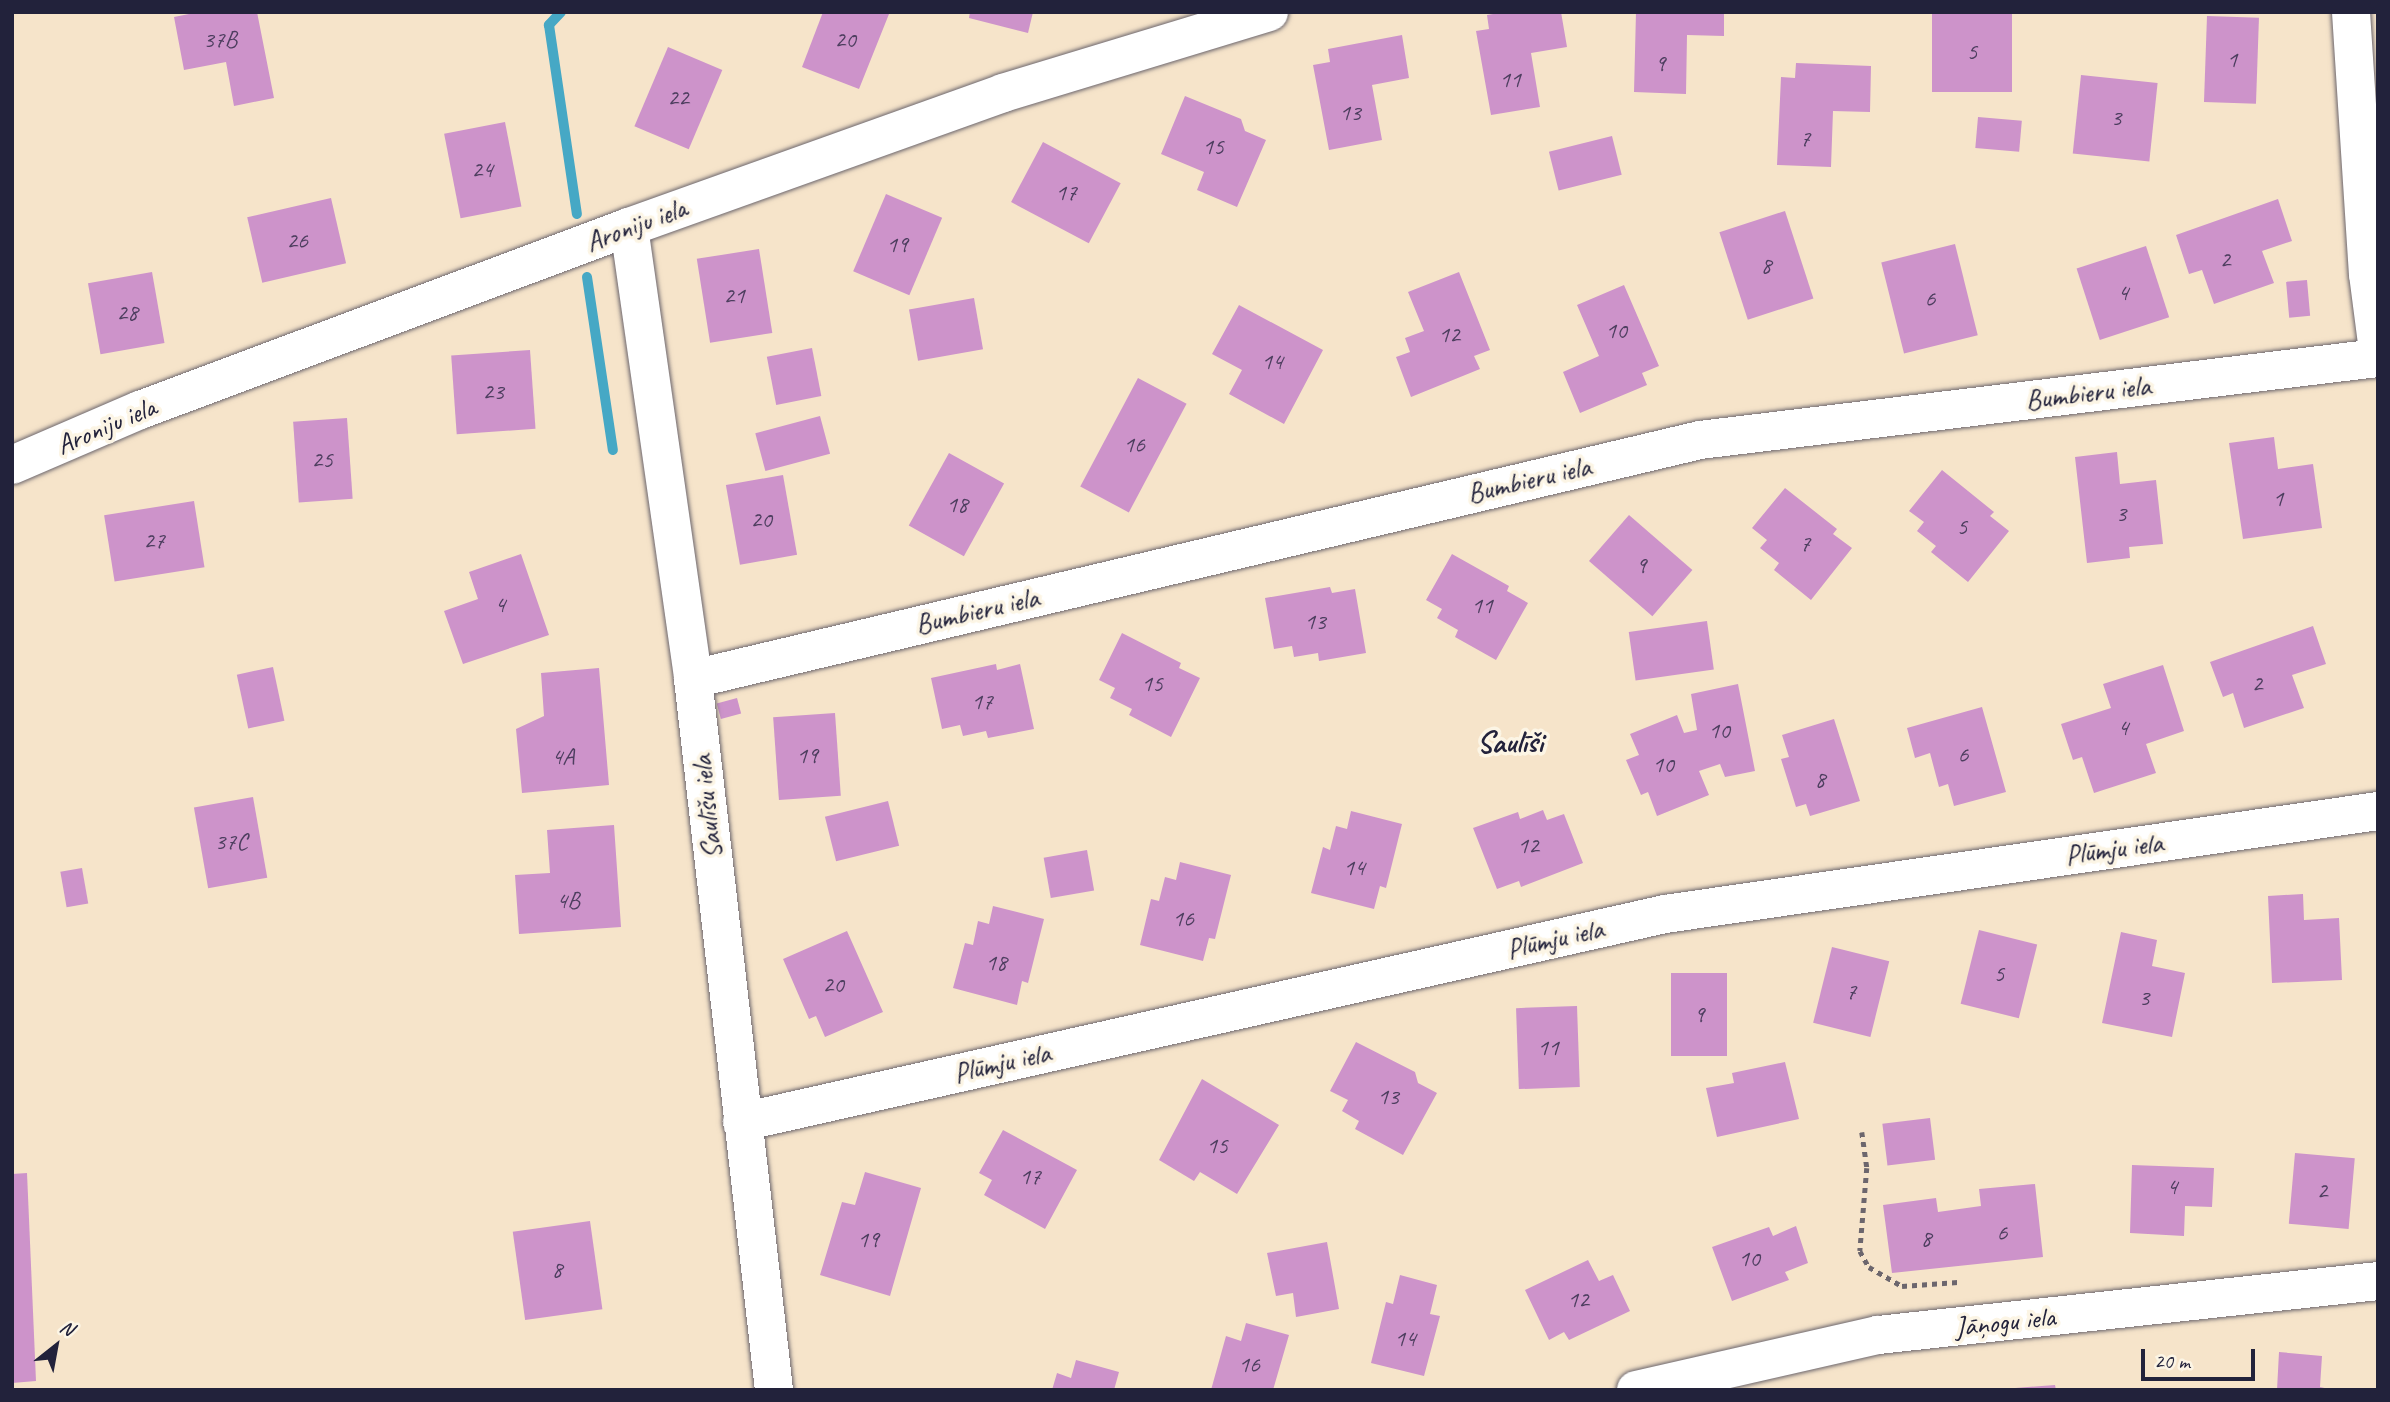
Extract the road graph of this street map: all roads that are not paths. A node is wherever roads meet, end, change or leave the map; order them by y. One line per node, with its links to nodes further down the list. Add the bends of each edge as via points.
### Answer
1 (1269, 12): 3 (street, Aroniju iela, via 1003,93)
2 (2351, 12): 4 (street, via 2367,263)
3 (629, 227): 6 (street, Aroniju iela, via 140,410); 7 (street, Saulīšu iela)
4 (2378, 351)
5 (2378, 358): 7 (street, Bumbieru iela, via 1700,440)
6 (12, 465)
7 (693, 679): 9 (street, Saulīšu iela)
8 (2378, 811): 9 (street, Plūmju iela, via 1665,914)
9 (742, 1122): 11 (street, Saulīšu iela)
10 (2378, 1281): 12 (street, Jāņogu iela, via 1878,1335)
11 (774, 1390)
12 (1636, 1390)

